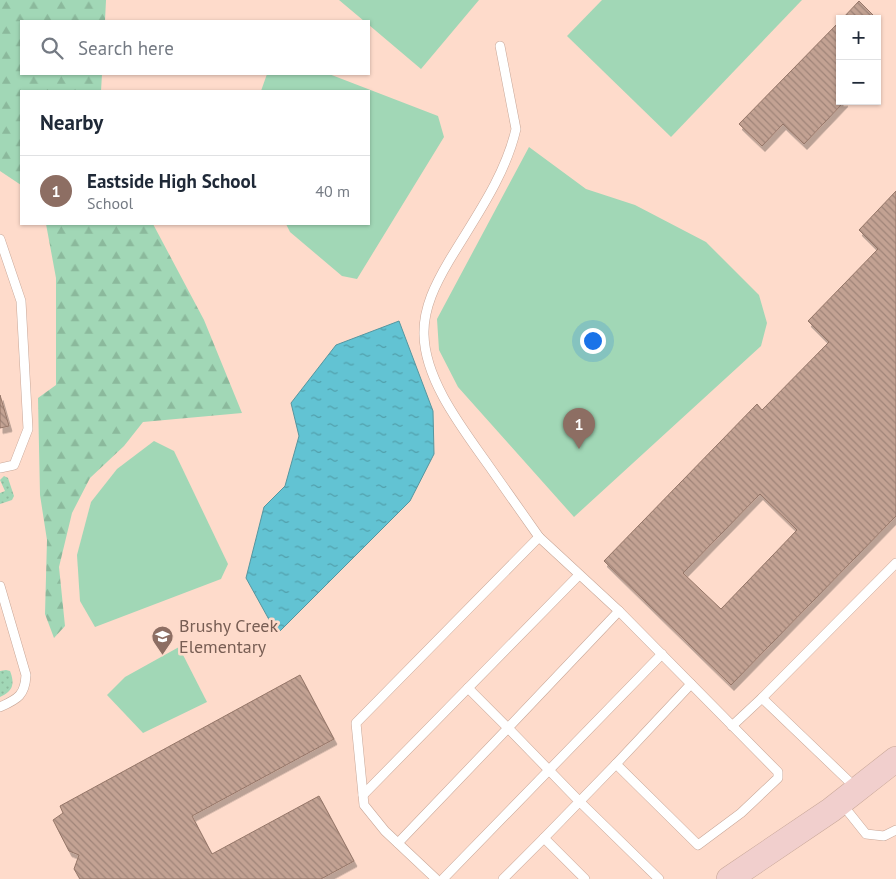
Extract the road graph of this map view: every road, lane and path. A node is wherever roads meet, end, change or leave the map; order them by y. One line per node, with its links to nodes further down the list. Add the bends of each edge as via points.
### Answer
1 (500, 46): 4 (lane, via 516,129 513,143 495,183 430,298 424,335 426,356 456,419)
2 (0, 239): 3 (lane, via 21,300 28,429 14,465)
3 (0, 468)
4 (539, 537): 6 (lane); 19 (lane, via 356,723)
5 (896, 563): 12 (lane)
6 (579, 575): 8 (lane); 11 (lane)
7 (0, 586): 13 (lane, via 26,675 25,688 15,700)
8 (619, 611): 9 (lane); 15 (lane)
9 (662, 654): 10 (lane); 18 (lane)
10 (691, 684): 14 (lane); 17 (lane)
11 (468, 688): 15 (lane); 19 (lane)
12 (762, 698): 14 (lane); 20 (lane)
13 (0, 707)
14 (732, 726): 17 (lane, via 778,772 778,778 741,813 698,845)
15 (508, 728): 18 (lane); 24 (lane)
16 (896, 759): 20 (street)
17 (616, 764): 21 (lane)
18 (549, 769): 21 (lane); 26 (lane)
19 (363, 795): 24 (lane, via 364,804)
20 (849, 796): 22 (lane, via 866,834 884,836); 30 (street)
21 (580, 802): 23 (lane); 29 (lane)
22 (896, 830)
23 (544, 838): 27 (lane); 28 (lane)
24 (398, 842): 25 (lane)
25 (436, 879)
26 (443, 879)
27 (503, 879)
28 (585, 879)
29 (659, 879)
30 (730, 879)

